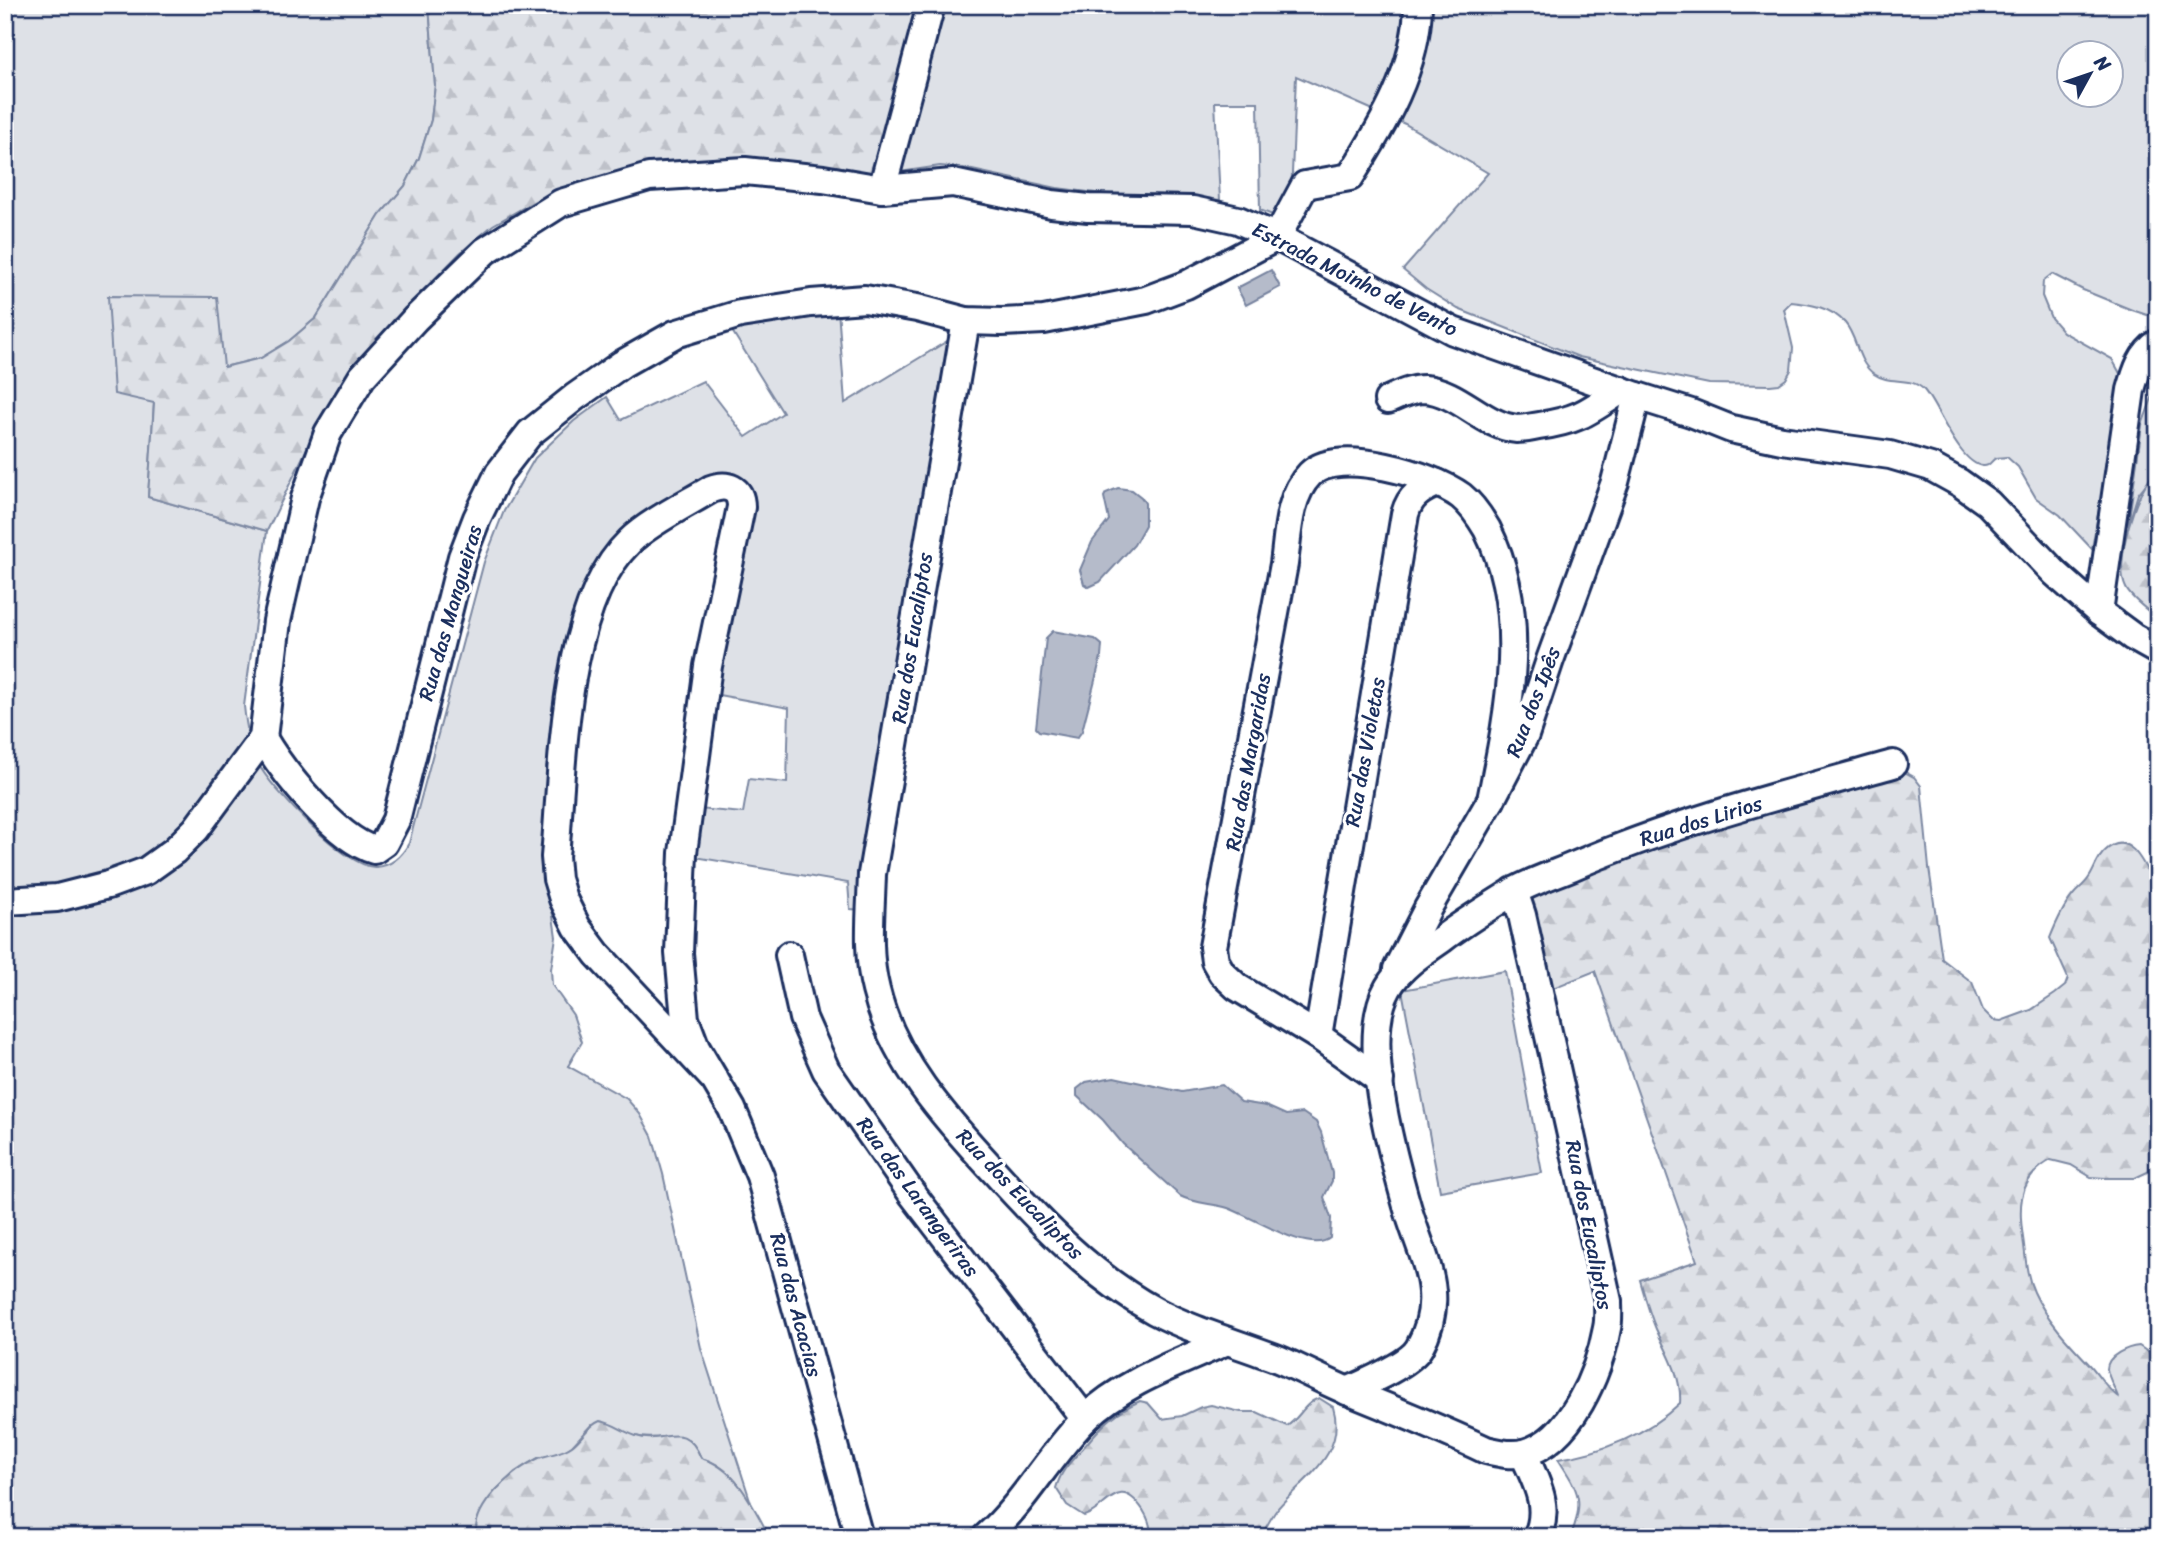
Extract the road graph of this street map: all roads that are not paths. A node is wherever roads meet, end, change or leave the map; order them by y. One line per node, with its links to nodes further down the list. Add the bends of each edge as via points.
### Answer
1 (931, 5): 3 (street)
2 (1418, 5): 4 (street, via 1414,44 1400,86 1372,142 1350,177 1305,185)
3 (882, 190): 4 (street, Estrada Moinho de Vento, via 953,183 1052,204 1192,210 1238,220); 12 (street, Estrada Moinho de Vento, via 745,171 649,177 561,203 485,251 362,377 328,433 305,498 277,621)
4 (1277, 237): 5 (street, Rua das Mangueiras, via 1186,285 1146,300 1044,320); 7 (street, Estrada Moinho de Vento, via 1453,331)
5 (966, 321): 12 (street, Rua das Mangueiras, via 865,299 740,314 664,340 612,371 530,433 499,473 462,557 396,820 384,843 374,850 334,825); 22 (street, Rua dos Eucaliptos, via 872,874 869,936 876,990 895,1042 921,1084 1031,1212 1114,1285 1155,1311)
6 (2158, 344): 10 (street, via 2138,365 2131,390)
7 (1629, 393): 8 (street, via 1570,421 1519,429 1488,420 1426,389); 10 (street, Estrada Moinho de Vento, via 1731,429 1890,455 1931,467 1988,503 2054,573); 14 (street, Rua dos Ipês, via 1615,482 1525,735)
8 (1388, 400)
9 (1426, 479): 14 (street, Rua das Margaridas, via 1460,496 1482,521 1511,607 1509,715); 19 (street, Rua das Violetas, via 1405,514); 19 (street, Rua das Margaridas, via 1376,464 1326,465 1304,480 1291,514 1213,947 1222,973 1237,987)
10 (2099, 612): 11 (street, Estrada Moinho de Vento)
11 (2158, 651)
12 (263, 738): 16 (street, Estrada Moinho de Vento, via 196,829 146,871 57,898)
13 (1893, 764): 15 (street, Rua dos Lirios, via 1679,825)
14 (1491, 800): 18 (street, Rua dos Ipês)
15 (1514, 891): 18 (street, Rua dos Lirios, via 1424,952); 25 (street, Rua dos Eucaliptos, via 1608,1301 1608,1326 1599,1360 1577,1410 1540,1446)
16 (5, 901)
17 (789, 955): 24 (street, Rua das Larangeriras, via 803,1018 826,1070 913,1195)
18 (1387, 989): 21 (street, Rua dos Ipês, via 1378,1026)
19 (1318, 1036): 21 (street, Rua das Margaridas)
20 (715, 1080): 20 (street, via 685,1019 679,953 682,853 690,791 708,666 741,507 737,491 720,485 630,541 593,595 568,701 555,857 563,899 577,927); 26 (street, Rua das Acacias, via 760,1176)
21 (1380, 1080): 23 (street, Rua dos Ipês, via 1404,1197 1429,1268 1431,1316 1418,1350 1388,1372)
22 (1227, 1342): 23 (street, Rua dos Eucaliptos); 24 (street, via 1128,1387)
23 (1347, 1391): 25 (street, Rua dos Eucaliptos, via 1486,1450)
24 (1085, 1419): 27 (street, via 1021,1502)
25 (1523, 1453): 28 (street, via 1543,1501)
26 (859, 1537)
27 (986, 1537)
28 (1538, 1537)

